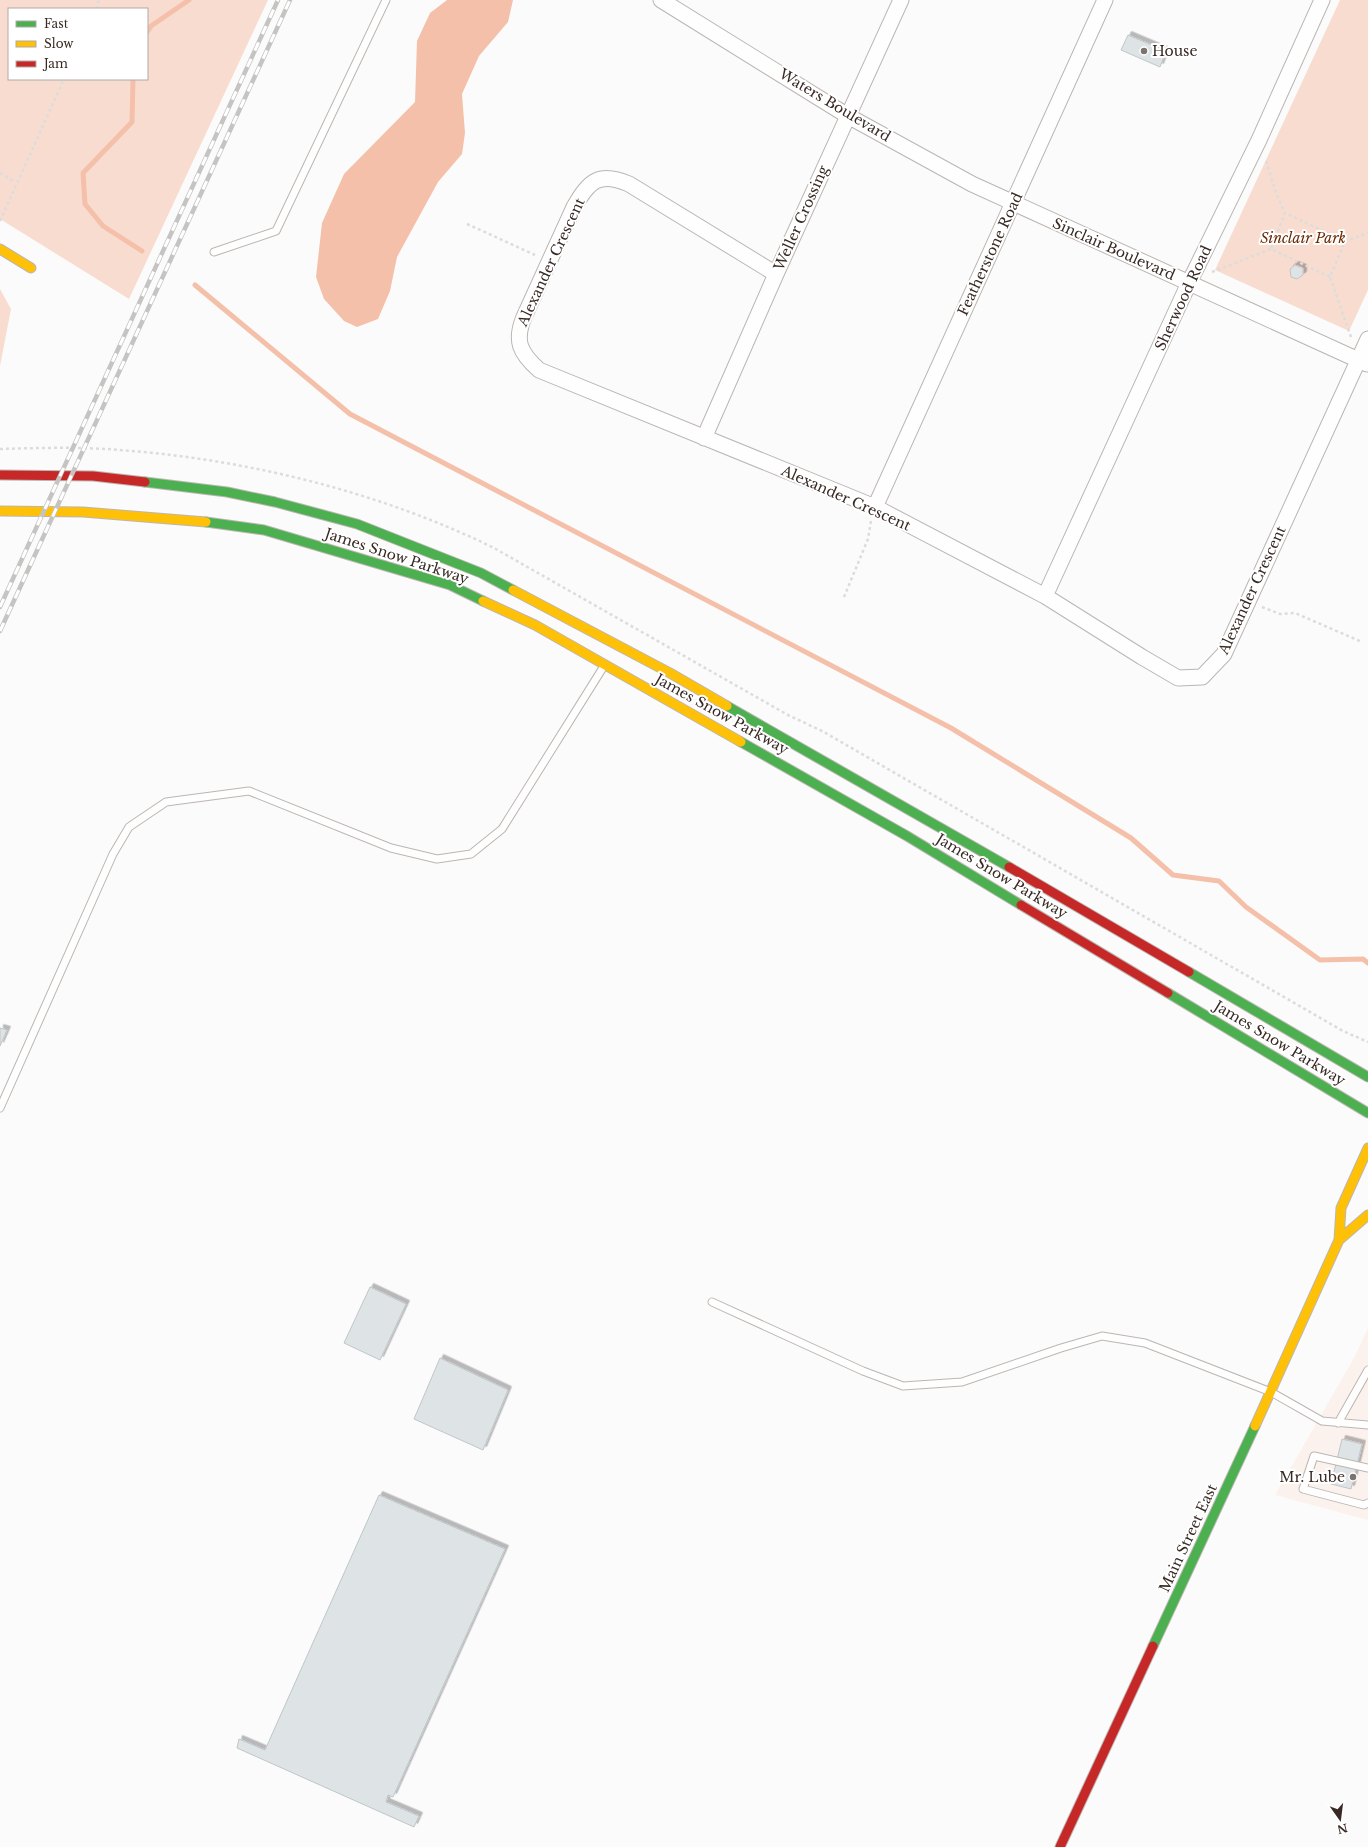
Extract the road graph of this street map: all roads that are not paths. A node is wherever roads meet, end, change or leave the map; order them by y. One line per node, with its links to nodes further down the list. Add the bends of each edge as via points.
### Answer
1 (386, 0): 9 (lane, via 276,231)
2 (661, 0): 6 (street, Waters Boulevard)
3 (901, 0): 6 (street, Weller Crossing)
4 (1105, 0): 7 (street, Featherstone Road)
5 (1322, 0): 12 (street, Sherwood Road, via 1259,140)
6 (848, 116): 7 (street, Waters Boulevard); 11 (street, Weller Crossing)
7 (1013, 204): 12 (street, Sinclair Boulevard); 17 (street, Featherstone Road)
8 (0, 249): 10 (main road)
9 (214, 252)
10 (31, 268)
11 (776, 274): 15 (street, Weller Crossing); 15 (street, Alexander Crescent, via 629,184 608,178 599,179 581,195 519,329 518,339 525,358 539,370)
12 (1189, 282): 14 (street, Sinclair Boulevard); 19 (street, Sherwood Road)
13 (1368, 339): 14 (street, Alexander Crescent)
14 (1363, 362): 19 (street, Alexander Crescent, via 1224,654 1202,677 1178,678)
15 (704, 438): 17 (street, Alexander Crescent)
16 (0, 476): 21 (main road, James Snow Parkway, via 93,476 226,492 357,524 481,573 677,677)
17 (874, 507): 19 (street, Alexander Crescent)
18 (0, 511): 20 (main road, James Snow Parkway, via 83,512 178,519 264,530 450,585 535,625)
19 (1045, 596)
20 (605, 664): 22 (lane, via 502,829 471,854 437,859 391,848 250,791 166,802 129,827 113,854); 23 (main road, James Snow Parkway, via 907,836)
21 (1368, 1077)
22 (0, 1108)
23 (1368, 1113)
24 (1368, 1148): 26 (main road, Main Street East, via 1341,1208)
25 (1368, 1215): 26 (main road, Main Street East)
26 (1339, 1240): 29 (main road, Main Street East)
27 (712, 1302): 29 (lane, via 863,1371 903,1386 962,1382 1102,1336 1145,1343)
28 (1368, 1371): 30 (lane)
29 (1271, 1392): 30 (lane, via 1322,1421); 34 (main road, Main Street East)
30 (1338, 1423): 31 (lane)
31 (1368, 1425)
32 (1368, 1468): 33 (lane, via 1314,1456 1303,1489 1364,1505)
33 (1368, 1503)
34 (1060, 1847)

